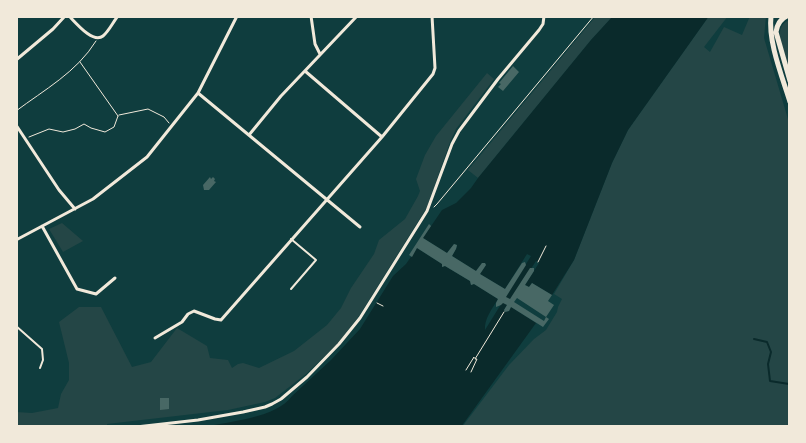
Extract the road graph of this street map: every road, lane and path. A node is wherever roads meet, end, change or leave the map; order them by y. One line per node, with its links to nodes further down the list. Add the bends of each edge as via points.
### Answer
1 (65, 16): 14 (street)
2 (69, 16): 12 (street)
3 (118, 16): 12 (street)
4 (237, 16): 18 (street)
5 (311, 16): 13 (street, via 315,44)
6 (356, 16): 13 (street)
7 (432, 16): 26 (street, via 434,74)
8 (544, 16): 29 (street, via 539,30 460,130)
9 (594, 16): 29 (path, via 437,204)
10 (771, 16): 19 (main road, via 771,37)
11 (787, 16): 17 (main road, via 778,24 776,34)
12 (97, 38): 15 (path)
13 (320, 54): 16 (street)
14 (16, 60)
15 (79, 62): 20 (path); 21 (path)
16 (305, 71): 24 (street); 26 (street)
17 (790, 81)
18 (198, 93): 23 (street); 24 (street)
19 (790, 102)
20 (16, 111)
21 (118, 116): 23 (path, via 148,109 164,117); 25 (path, via 114,127 104,132 84,124 63,132 49,128)
22 (16, 125): 25 (street)
23 (172, 126): 28 (street, via 142,162)
24 (249, 135): 27 (street)
25 (25, 138): 28 (street)
26 (382, 138): 27 (street)
27 (326, 199): 31 (street); 32 (street)
28 (75, 209): 30 (street)
29 (427, 211): 47 (street, via 360,318 307,377 281,399 243,412)
30 (42, 226): 33 (street); 36 (street, via 77,289 96,294)
31 (360, 227)
32 (292, 239): 37 (lane, via 316,260); 42 (street, via 221,320 194,311)
33 (16, 240)
34 (546, 246): 35 (path)
35 (538, 262)
36 (115, 278)
37 (291, 289)
38 (377, 303): 39 (path)
39 (383, 306)
40 (504, 312): 43 (path)
41 (16, 326): 44 (lane, via 42,348)
42 (155, 338)
43 (475, 359): 45 (path); 46 (path)
44 (40, 368)
45 (466, 370)
46 (470, 372)
47 (136, 427)

